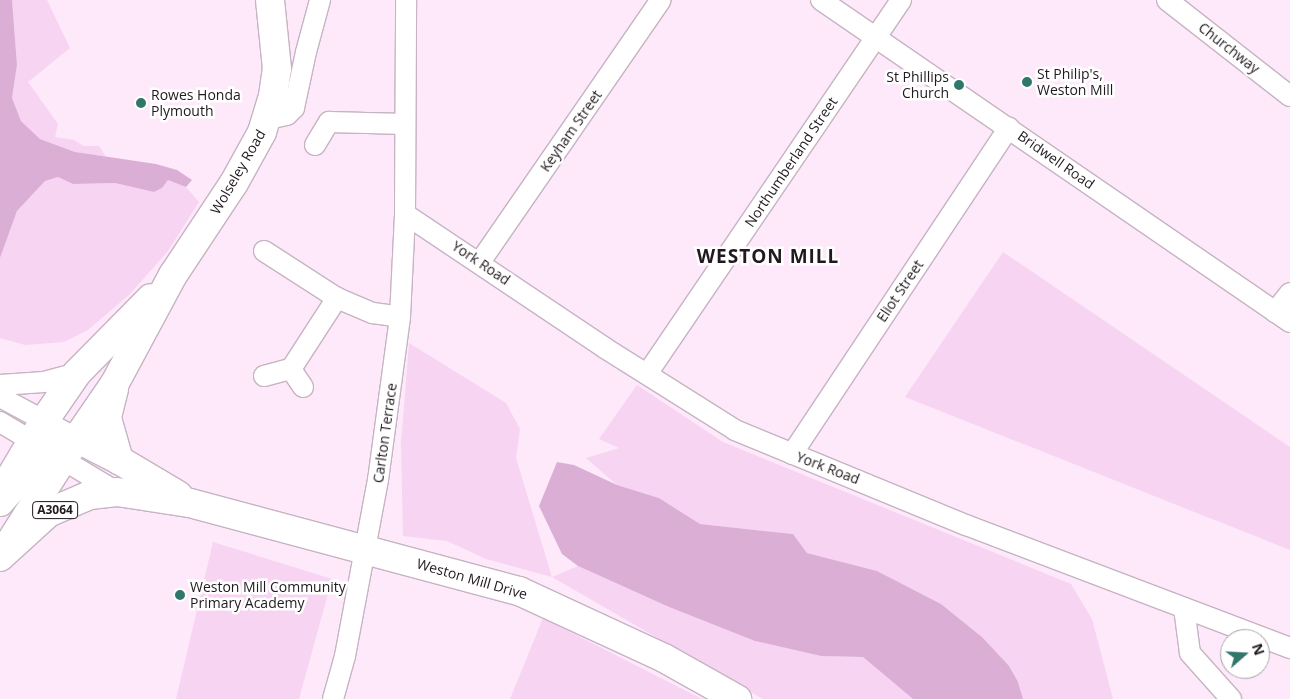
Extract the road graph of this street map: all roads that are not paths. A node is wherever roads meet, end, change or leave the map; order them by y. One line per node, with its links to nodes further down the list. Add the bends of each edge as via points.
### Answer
1 (270, 0): 10 (street, Wolseley Road, via 277,68)
2 (320, 0): 10 (street, via 294,108 287,115)
3 (406, 0): 11 (street, Carlton Terrace)
4 (661, 0): 16 (street, Keyham Street)
5 (821, 0): 8 (street, Bridwell Road)
6 (901, 0): 8 (street, Northumberland Street)
7 (1167, 0): 9 (street, Churchway)
8 (876, 37): 12 (street, Bridwell Road); 24 (street, Northumberland Street)
9 (1290, 96)
10 (268, 119): 17 (street, Wolseley Road, via 234,183)
11 (405, 124): 13 (street, via 329,122); 14 (street, Carlton Terrace)
12 (1009, 127): 21 (street, Bridwell Road); 33 (street, Eliot Street)
13 (315, 145)
14 (405, 214): 16 (street, York Road); 20 (street, Carlton Terrace)
15 (264, 251): 19 (street)
16 (480, 262): 24 (street, York Road)
17 (174, 275): 23 (street, Wolseley Road); 26 (street, Wolseley Road)
18 (1290, 293): 21 (street)
19 (337, 298): 20 (street, via 373,313); 22 (street)
20 (400, 317): 38 (street, Carlton Terrace)
21 (1283, 317)
22 (291, 369): 25 (street); 28 (street)
23 (78, 373): 27 (street, via 44,382); 32 (street, Wolseley Road)
24 (647, 374): 33 (street, York Road, via 734,430)
25 (264, 376)
26 (115, 383): 32 (street, Wolseley Road); 32 (street, via 107,418)
27 (0, 385)
28 (303, 387)
29 (0, 397): 32 (street)
30 (0, 404): 32 (street)
31 (0, 422): 32 (street)
32 (63, 444): 34 (street); 35 (street, Wolseley Road); 36 (street, Wolseley Road, via 24,473); 37 (street, Weston Mill Drive); 39 (street, Wolseley Road)
33 (792, 454): 40 (street, York Road)
34 (117, 492): 37 (street, Weston Mill Drive / A3064); 39 (street, Weston Mill Drive / A3064, via 90,495 48,513)
35 (0, 494)
36 (0, 502)
37 (190, 502): 38 (street, Weston Mill Drive)
38 (366, 549): 42 (street, Carlton Terrace); 43 (street, Weston Mill Drive, via 519,591 664,658)
39 (2, 554)
40 (1184, 608): 41 (street, York Road); 44 (street, via 1190,653)
41 (1290, 648)
42 (333, 699)
43 (737, 699)
44 (1231, 699)

